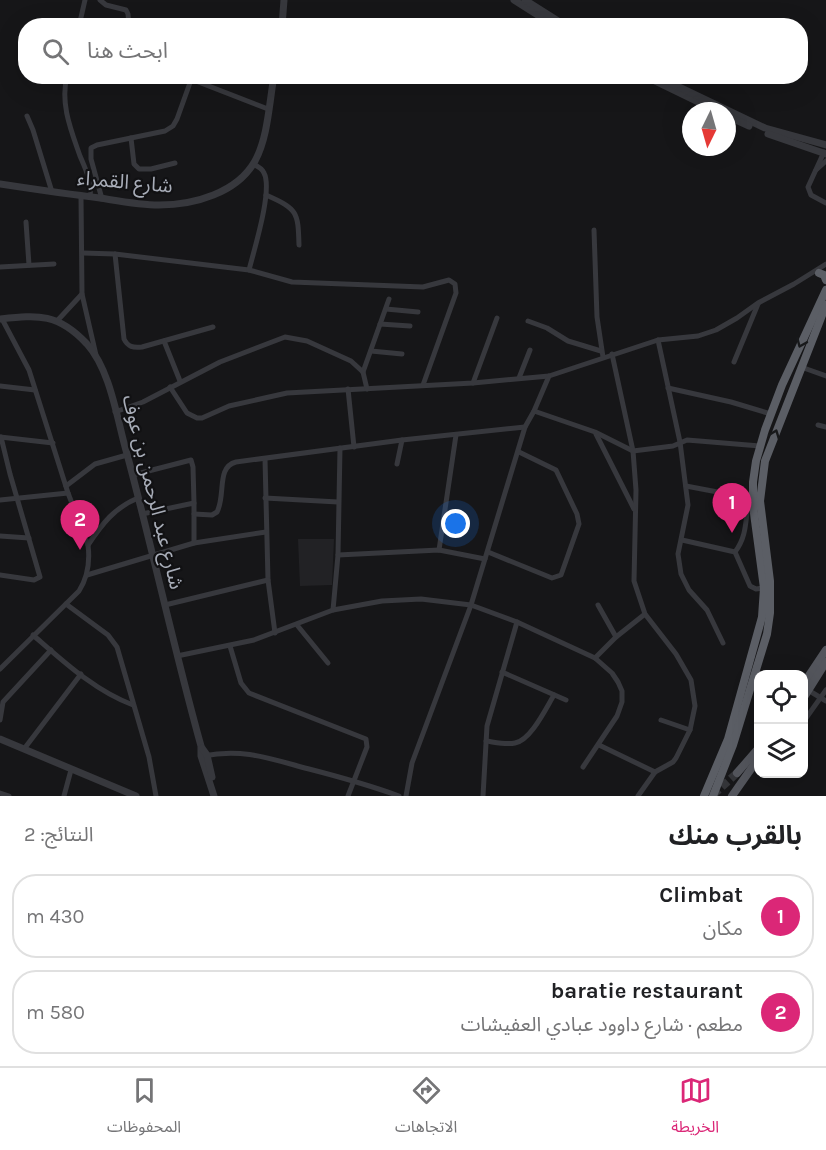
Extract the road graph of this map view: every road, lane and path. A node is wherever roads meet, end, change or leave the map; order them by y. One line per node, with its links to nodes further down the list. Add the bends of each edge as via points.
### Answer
1 (85, 0): 6 (street)
2 (100, 0): 7 (street, via 126,10)
3 (284, 0): 8 (street)
4 (514, 0): 9 (street)
5 (525, 0): 10 (street)
6 (81, 18)
7 (128, 18)
8 (283, 18)
9 (542, 18)
10 (553, 18)
11 (66, 84): 31 (street, via 64,104 90,180)
12 (189, 84): 21 (street, via 173,126)
13 (202, 84): 18 (street)
14 (273, 84): 18 (street, شارع القمراء)
15 (661, 84): 17 (street)
16 (673, 84): 22 (street, via 765,128)
17 (698, 102)
18 (268, 109): 25 (street, شارع القمراء)
19 (27, 116): 28 (street)
20 (736, 120): 22 (street, via 776,137)
21 (132, 138): 24 (street, via 134,164 139,169); 32 (street, via 91,148)
22 (825, 150): 26 (street)
23 (826, 161): 26 (street)
24 (175, 163)
25 (253, 164): 29 (street, via 265,174); 32 (street, شارع القمراء, via 232,185 194,202 158,205)
26 (815, 171): 33 (street, via 809,191)
27 (0, 183): 28 (street, شارع القمراء)
28 (52, 192): 30 (street, شارع القمراء)
29 (266, 195): 36 (street, via 294,210); 43 (street)
30 (81, 196): 31 (street, شارع القمراء); 37 (street)
31 (90, 197): 32 (street, شارع القمراء)
32 (102, 199)
33 (826, 203)
34 (26, 222): 41 (street)
35 (594, 230): 65 (street)
36 (299, 245)
37 (83, 253): 38 (street); 47 (street)
38 (115, 254): 43 (street); 61 (street, via 123,339 135,348)
39 (54, 264): 41 (street)
40 (826, 264): 44 (street)
41 (29, 265): 42 (street)
42 (0, 267)
43 (249, 270): 76 (street, via 292,282 423,287 444,280 453,282 456,293)
44 (820, 272): 45 (highway); 49 (street)
45 (826, 280)
46 (826, 290): 85 (highway, one-way to 85)
47 (82, 294): 55 (street); 67 (street)
48 (389, 299): 51 (street)
49 (758, 303): 60 (street, via 732,322 705,334); 68 (street)
50 (826, 305): 69 (highway)
51 (386, 309): 52 (street); 57 (street)
52 (418, 312)
53 (497, 318): 75 (street)
54 (1, 319): 55 (street, شارع عبد الرحمن بن عوف, via 41,316); 82 (street, via 29,370)
55 (57, 321): 67 (street, شارع عبد الرحمن بن عوف, via 80,337)
56 (528, 321): 65 (street)
57 (380, 324): 58 (street); 63 (street)
58 (410, 326)
59 (213, 327): 61 (street)
60 (658, 340): 66 (street); 80 (street)
61 (164, 341): 74 (street)
62 (530, 350): 73 (street)
63 (371, 351): 64 (street); 70 (street)
64 (402, 354)
65 (602, 354): 66 (street); 71 (street)
66 (612, 354): 99 (street)
67 (96, 356): 84 (street, شارع عبد الرحمن بن عوف)
68 (734, 362)
69 (801, 367): 72 (street); 192 (highway, one-way to 69, via 733,746 767,634 771,598 760,510 762,474)
70 (363, 372): 74 (street, via 324,347 285,337); 79 (street)
71 (549, 376): 73 (street); 83 (street)
72 (826, 376)
73 (519, 378): 75 (street)
74 (180, 381): 78 (street)
75 (473, 383): 76 (street)
76 (423, 385): 79 (street)
77 (0, 387): 82 (street)
78 (170, 387): 81 (street, via 187,413 197,418 271,396); 84 (street)
79 (367, 388): 81 (street)
80 (668, 388): 85 (street); 94 (street)
81 (348, 389): 96 (street)
82 (35, 390): 93 (street)
83 (534, 411): 87 (street); 89 (street)
84 (115, 412): 100 (street, شارع عبد الرحمن بن عوف)
85 (771, 414): 95 (highway)
86 (818, 425): 88 (street)
87 (525, 427): 90 (street); 98 (street)
88 (826, 428)
89 (595, 432): 99 (street); 114 (street)
90 (456, 435): 92 (street); 123 (street)
91 (1, 437): 93 (street); 110 (street)
92 (402, 440): 96 (street); 102 (street)
93 (53, 442): 104 (street)
94 (680, 442): 95 (street); 99 (street); 105 (street)
95 (760, 446): 107 (highway)
96 (354, 447): 97 (street)
97 (340, 448): 101 (street); 112 (street)
98 (519, 452): 124 (street); 124 (street, via 556,470 579,524 561,575 556,578)
99 (633, 452): 114 (street)
100 (127, 454): 103 (street, شارع عبد الرحمن بن عوف); 104 (street, via 95,464)
101 (265, 459): 109 (street); 116 (street, via 228,465 217,513)
102 (397, 464)
103 (133, 475): 108 (street, شارع عبد الرحمن بن عوف); 113 (street, via 190,460)
104 (66, 486): 106 (street)
105 (686, 486): 107 (street); 120 (street, via 688,505)
106 (68, 493): 110 (street); 122 (street)
107 (751, 497): 125 (street, via 746,532); 132 (highway)
108 (138, 498): 115 (street, شارع عبد الرحمن بن عوف); 122 (street, via 117,508)
109 (265, 498): 112 (street); 117 (street)
110 (18, 499): 111 (street); 119 (street)
111 (0, 500)
112 (338, 502): 127 (street)
113 (194, 503): 115 (street); 116 (street)
114 (635, 511): 138 (street, via 634,581)
115 (142, 514): 126 (street, شارع عبد الرحمن بن عوف)
116 (194, 514): 121 (street)
117 (266, 532): 121 (street); 131 (street)
118 (0, 536): 119 (street)
119 (28, 538): 129 (street, via 39,579)
120 (682, 540): 125 (street); 144 (street, via 678,554 681,574 707,610)
121 (194, 543): 126 (street)
122 (88, 545): 130 (street)
123 (439, 550): 127 (street); 128 (street)
124 (488, 552): 128 (street)
125 (735, 552): 132 (street, via 750,586 756,590)
126 (153, 555): 130 (street); 134 (street, شارع عبد الرحمن بن عوف)
127 (338, 555): 137 (street)
128 (485, 559): 135 (street)
129 (0, 575)
130 (87, 575): 133 (street)
131 (268, 580): 134 (street); 141 (street)
132 (764, 588): 191 (highway, via 760,631 728,739)
133 (66, 604): 142 (street); 162 (street, via 114,642)
134 (165, 605): 148 (street, شارع عبد الرحمن بن عوف)
135 (471, 605): 137 (street, via 413,599); 139 (street); 188 (street, via 415,753)
136 (598, 605): 143 (street)
137 (333, 610): 140 (street)
138 (645, 614): 143 (street); 166 (street, via 691,680 695,706)
139 (516, 622): 149 (street); 153 (street)
140 (297, 625): 141 (street); 151 (street)
141 (275, 633): 145 (street)
142 (33, 635): 146 (street); 152 (street)
143 (616, 637): 149 (street)
144 (723, 643)
145 (230, 646): 148 (street); 178 (street, via 241,683 249,693 366,740)
146 (51, 650): 154 (street); 164 (street, via 3,702)
147 (826, 650): 155 (main road)
148 (177, 656): 172 (street, شارع عبد الرحمن بن عوف)
149 (595, 658): 169 (street, via 612,673 622,691 617,716)
150 (826, 662): 156 (main road)
151 (328, 663)
152 (0, 669)
153 (502, 672): 159 (street); 168 (street)
154 (81, 674): 162 (street); 170 (street)
155 (808, 684)
156 (808, 686)
157 (826, 690): 161 (street)
158 (808, 692): 161 (street)
159 (554, 695): 160 (street); 168 (street, via 521,740)
160 (566, 700)
161 (823, 700): 163 (street)
162 (133, 705): 184 (street)
163 (808, 717)
164 (0, 720)
165 (660, 720): 166 (street)
166 (690, 730): 176 (street, via 673,762)
167 (0, 739): 170 (street)
168 (486, 741): 189 (street)
169 (599, 745): 174 (street); 176 (street)
170 (24, 749): 175 (street)
171 (754, 754): 177 (main road)
172 (204, 756): 178 (street, via 253,754); 185 (street, شارع عبد الرحمن بن عوف)
173 (754, 766): 193 (main road)
174 (583, 767)
175 (71, 770): 180 (street); 182 (street)
176 (655, 772): 190 (street)
177 (737, 773)
178 (354, 780): 186 (street); 187 (street)
179 (0, 793): 181 (street)
180 (119, 793): 183 (street)
181 (9, 796)
182 (64, 796)
183 (136, 796)
184 (156, 796)
185 (216, 796)
186 (348, 796)
187 (399, 796)
188 (407, 796)
189 (483, 796)
190 (638, 796)
191 (704, 796)
192 (713, 796)
193 (732, 796)

